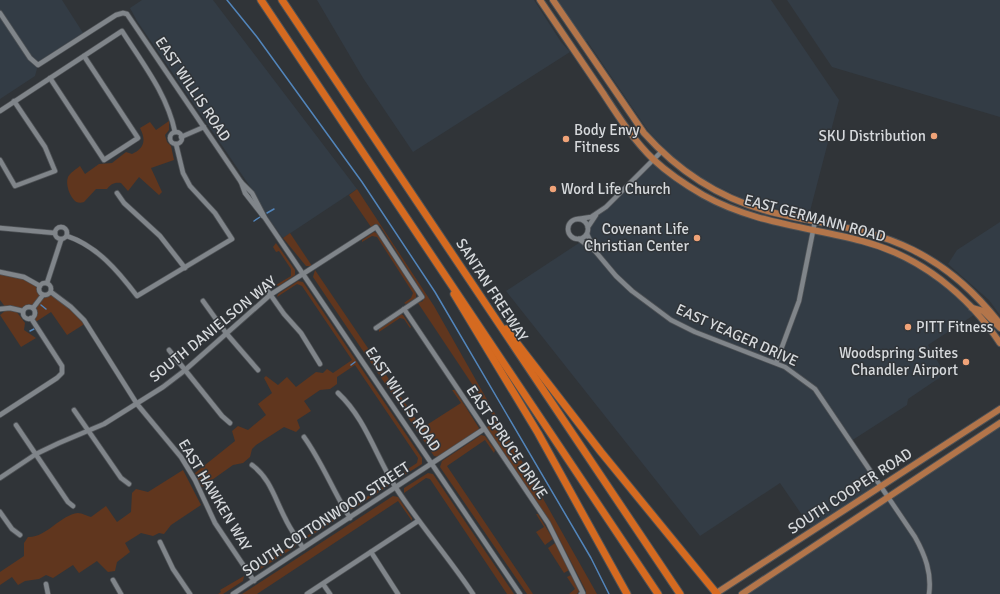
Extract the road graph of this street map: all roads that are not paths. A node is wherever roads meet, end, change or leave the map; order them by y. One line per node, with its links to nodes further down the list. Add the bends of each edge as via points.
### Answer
1 (255, 0): 8 (highway)
2 (261, 0): 8 (highway, SANTAN FREEWAY)
3 (282, 0): 10 (highway, SANTAN FREEWAY)
4 (288, 0): 10 (highway, via 320,49)
5 (540, 0): 20 (main road, EAST GERMANN ROAD, via 621,120)
6 (554, 0): 18 (main road, EAST GERMANN ROAD, via 629,112)
7 (0, 13): 14 (street, EAST WILLIS ROAD, via 30,58 38,65 123,12 130,16)
8 (282, 32): 37 (highway, SANTAN FREEWAY)
9 (84, 56): 11 (street); 11 (street, via 138,138 104,160); 15 (street, via 122,31 162,93)
10 (328, 68): 50 (highway, SANTAN FREEWAY)
11 (50, 78): 12 (street)
12 (14, 101): 13 (street); 19 (street, via 45,147 55,171 15,186)
13 (0, 110)
14 (204, 127): 16 (street); 36 (street, EAST WILLIS ROAD, via 241,182 245,194)
15 (175, 132): 16 (street); 17 (street, via 170,139)
16 (181, 136): 17 (street, via 181,142)
17 (176, 144): 34 (street, via 183,173 190,186 214,213 232,239)
18 (661, 152): 20 (street); 24 (main road, EAST GERMANN ROAD, via 705,185 747,204)
19 (0, 160)
20 (654, 160): 22 (street, via 617,198); 27 (main road, EAST GERMANN ROAD, via 684,183 727,208)
21 (117, 193): 34 (street, via 124,203 160,236)
22 (596, 215): 23 (street); 25 (street)
23 (578, 219): 25 (street, via 584,221); 31 (street, via 572,221 568,230 571,236)
24 (815, 221): 27 (street); 52 (main road, EAST GERMANN ROAD, via 859,229 913,249 960,282)
25 (588, 227): 29 (street)
26 (0, 228): 28 (street)
27 (813, 231): 46 (main road, EAST GERMANN ROAD, via 863,241 908,259 938,277); 58 (street, via 798,301)
28 (55, 232): 30 (street, via 62,228 67,232); 32 (street)
29 (587, 234): 31 (street); 33 (street, EAST YEAGER DRIVE)
30 (66, 236): 32 (street); 34 (street, via 81,240 99,254 118,271 137,296)
31 (580, 239): 33 (street, EAST YEAGER DRIVE)
32 (61, 240): 38 (street)
33 (596, 251): 58 (street, EAST YEAGER DRIVE, via 632,291 671,320 695,332)
34 (185, 268)
35 (0, 272): 39 (street, via 24,277)
36 (304, 273): 43 (street, SOUTH DANIELSON WAY); 48 (street, SOUTH DANIELSON WAY, via 376,227 422,297); 74 (street, EAST WILLIS ROAD)
37 (448, 278): 102 (highway, via 456,299 538,433); 103 (highway, SANTAN FREEWAY)
38 (47, 283): 39 (street); 41 (street, via 51,287)
39 (40, 286): 42 (street, via 39,290)
40 (265, 287): 43 (street)
41 (51, 292): 42 (street); 63 (street, EAST HAWKEN WAY, via 84,320)
42 (43, 295): 45 (street)
43 (270, 295): 55 (street, SOUTH DANIELSON WAY); 59 (street, via 301,333)
44 (203, 301): 55 (street)
45 (33, 308): 49 (street, via 27,307); 51 (street, via 35,314)
46 (972, 308): 54 (main road, via 983,311); 56 (main road, EAST GERMANN ROAD)
47 (0, 309): 49 (street)
48 (404, 309): 53 (street); 70 (street, EAST SPRUCE DRIVE)
49 (23, 311): 51 (street, via 25,318)
50 (492, 314): 104 (highway, SANTAN FREEWAY); 105 (highway, via 509,331 601,452)
51 (31, 318): 66 (street, via 62,366 62,373)
52 (1000, 324)
53 (376, 328)
54 (1000, 328)
55 (226, 333): 60 (street); 61 (street, SOUTH DANIELSON WAY)
56 (1000, 343)
57 (169, 350): 61 (street)
58 (776, 363): 79 (street, EAST YEAGER DRIVE, via 815,389)
59 (320, 364)
60 (258, 370)
61 (184, 371): 63 (street, SOUTH DANIELSON WAY); 67 (street)
62 (338, 393): 78 (street, via 347,401 366,430)
63 (137, 404): 71 (street, SOUTH DANIELSON WAY); 89 (street, EAST HAWKEN WAY, via 181,457 215,523)
64 (1000, 409): 79 (main road, SOUTH COOPER ROAD)
65 (74, 410): 71 (street)
66 (0, 415)
67 (230, 423)
68 (1000, 423): 79 (main road, SOUTH COOPER ROAD)
69 (16, 425): 73 (street)
70 (484, 429): 74 (street, SOUTH COTTONWOOD STREET); 92 (street, EAST SPRUCE DRIVE, via 548,523)
71 (90, 431): 73 (street, SOUTH DANIELSON WAY); 77 (street, via 121,478)
72 (304, 437): 82 (street, via 314,450 336,496)
73 (36, 454): 76 (street, SOUTH DANIELSON WAY); 80 (street)
74 (433, 464): 78 (street, SOUTH COTTONWOOD STREET); 101 (street, EAST WILLIS ROAD)
75 (252, 465): 86 (street, via 261,472 272,489)
76 (0, 478)
77 (129, 484)
78 (396, 488): 82 (street, SOUTH COTTONWOOD STREET); 83 (street)
79 (884, 492): 105 (main road, SOUTH COOPER ROAD); 106 (main road, SOUTH COOPER ROAD); 107 (street, EAST YEAGER DRIVE, via 921,549 928,571)
80 (73, 506)
81 (0, 512): 84 (street, via 12,529)
82 (350, 518): 86 (street, SOUTH COTTONWOOD STREET)
83 (418, 521): 87 (street); 100 (street)
84 (20, 535)
85 (160, 542): 95 (street, via 173,569)
86 (303, 548): 89 (street, SOUTH COTTONWOOD STREET)
87 (371, 552): 91 (street); 99 (street)
88 (113, 580): 94 (street)
89 (254, 581): 96 (street, SOUTH COTTONWOOD STREET)
90 (46, 584): 93 (street)
91 (323, 584): 97 (street); 98 (street)
92 (582, 593)
93 (48, 594)
94 (121, 594)
95 (190, 594)
96 (233, 594)
97 (308, 594)
98 (330, 594)
99 (398, 594)
100 (473, 594)
101 (520, 594)
102 (627, 594)
103 (658, 594)
104 (680, 594)
105 (716, 594)
106 (742, 594)
107 (929, 594)

